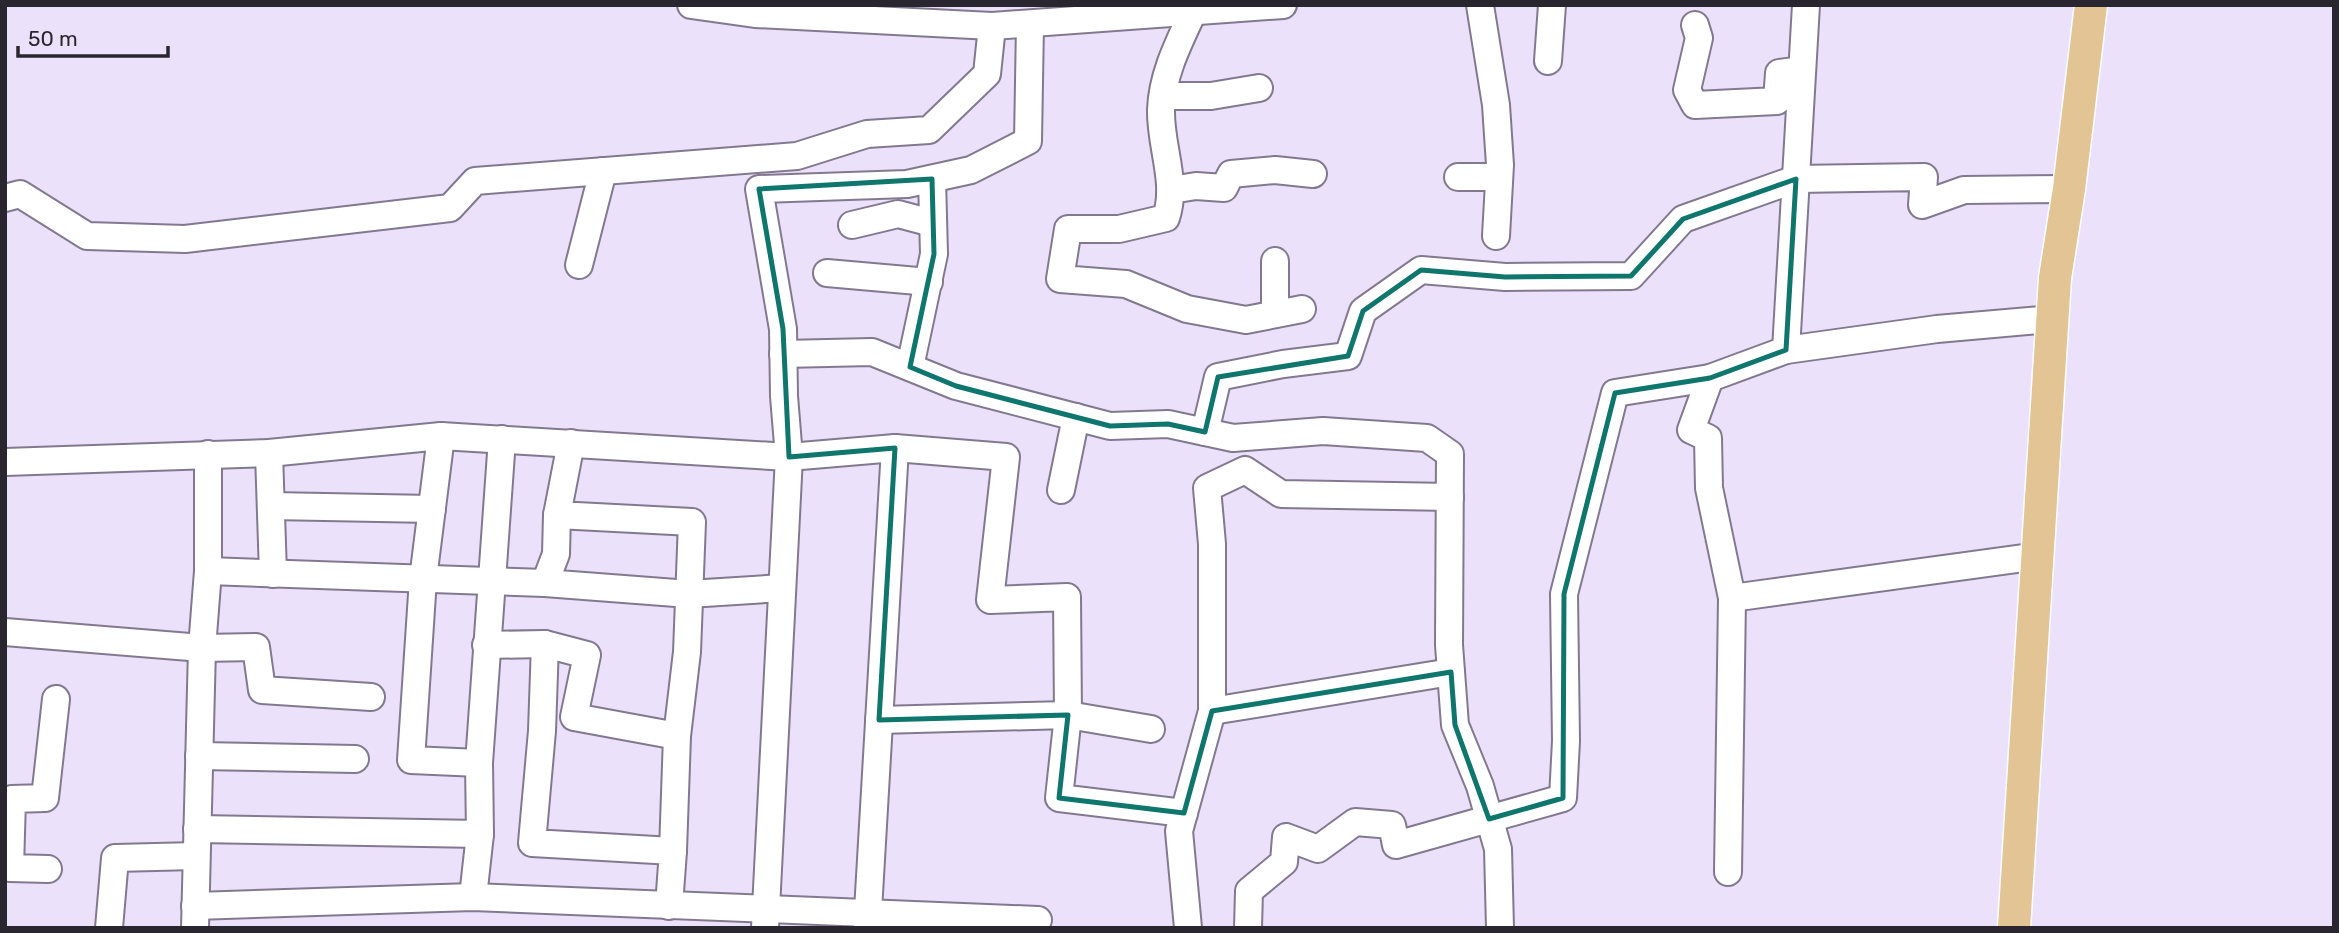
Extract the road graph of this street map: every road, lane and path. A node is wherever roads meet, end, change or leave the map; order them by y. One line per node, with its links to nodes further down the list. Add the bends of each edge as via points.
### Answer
1 (1283, 5): 8 (street)
2 (1480, 5): 19 (street, via 1496,105)
3 (1552, 5): 12 (street)
4 (1806, 5): 13 (street)
5 (2091, 5): 22 (main road)
6 (708, 7): 11 (street, via 755,15)
7 (1087, 12): 8 (street); 9 (street)
8 (1193, 12): 15 (street, via 1172,57)
9 (1030, 24): 11 (street); 20 (street, via 1028,141 971,170)
10 (1695, 25): 13 (street, via 1699,38 1687,90 1695,105 1776,101 1779,72)
11 (992, 26): 16 (street, via 987,74 929,130 867,134 797,156)
12 (1548, 61)
13 (1802, 70): 21 (street)
14 (1259, 88): 15 (street, via 1211,96)
15 (1164, 96): 23 (street, via 1161,110)
16 (603, 171): 24 (street, via 475,181 450,208 186,239 88,236 20,194); 29 (street)
17 (1313, 174): 23 (street, via 1275,170 1231,174 1224,188)
18 (1458, 177): 19 (street)
19 (1499, 177): 27 (street)
20 (932, 179): 25 (street); 36 (street, via 907,184 759,189 783,329)
21 (1796, 179): 22 (street, via 1924,177 1923,205 1964,190); 35 (street); 40 (street, via 1684,219 1631,276 1504,277 1420,270 1363,311 1348,356 1218,377)
22 (2069, 189): 34 (main road)
23 (1171, 190): 33 (street, via 1166,218 1119,229 1068,229 1059,279 1126,284 1187,309 1246,320)
24 (5, 198)
25 (932, 223): 26 (street, via 898,214); 31 (street, via 934,254)
26 (852, 225)
27 (1496, 236)
28 (1275, 261): 33 (street)
29 (579, 265)
30 (827, 273): 31 (street)
31 (929, 282): 37 (street)
32 (1302, 309): 33 (street)
33 (1275, 314)
34 (2052, 319): 35 (street); 56 (main road)
35 (1786, 350): 38 (street)
36 (783, 354): 37 (street, via 872,352); 48 (street)
37 (910, 367): 39 (street, via 956,386)
38 (1710, 378): 64 (street, via 1691,430 1708,438 1709,488); 81 (street, via 1615,393 1564,594 1563,798)
39 (1076, 417): 40 (street, via 1110,426 1168,424); 51 (street)
40 (1205, 432): 41 (street, via 1233,439)
41 (1271, 435): 50 (street); 52 (street, via 1323,430 1427,438 1450,454)
42 (441, 436): 43 (street); 46 (street); 54 (street)
43 (502, 439): 44 (street); 60 (street)
44 (571, 443): 48 (street); 55 (street)
45 (895, 448): 48 (street); 73 (street, via 1006,457 990,600 1067,597); 74 (street)
46 (269, 453): 47 (street); 53 (street)
47 (208, 454): 49 (street); 57 (street)
48 (789, 457): 62 (street)
49 (5, 462)
50 (1245, 470): 52 (street, via 1281,494); 72 (street, via 1207,488 1212,544)
51 (1061, 490)
52 (1450, 497): 69 (street)
53 (271, 506): 54 (street); 58 (street)
54 (432, 509): 59 (street)
55 (557, 515): 61 (street, via 556,554); 63 (street, via 692,522)
56 (2038, 556): 64 (street); 99 (main road)
57 (208, 571): 58 (street); 68 (street)
58 (273, 573): 59 (street)
59 (423, 579): 60 (street); 79 (street, via 411,760)
60 (491, 582): 61 (street); 67 (street)
61 (545, 583): 63 (street)
62 (782, 588): 63 (street); 92 (street)
63 (689, 594): 76 (street)
64 (1732, 598): 88 (street)
65 (5, 632): 68 (street)
66 (545, 644): 67 (street); 76 (street, via 587,655 574,717); 84 (street, via 532,842)
67 (486, 645): 79 (street)
68 (202, 648): 70 (street, via 256,646 262,690); 77 (street)
69 (1451, 672): 72 (street); 81 (street, via 1455,725)
70 (370, 697)
71 (56, 699): 86 (street, via 45,798 12,799)
72 (1212, 711): 80 (street)
73 (1068, 715): 74 (street); 75 (street); 80 (street, via 1059,798)
74 (879, 720): 94 (street)
75 (1152, 729)
76 (677, 736): 84 (street)
77 (199, 756): 78 (street); 82 (street)
78 (355, 759)
79 (479, 763): 83 (street)
80 (1184, 813): 96 (street, via 1179,831)
81 (1489, 819): 97 (street, via 1396,845 1392,825 1355,822 1318,849 1286,837 1284,862 1249,891); 98 (street, via 1498,849)
82 (197, 829): 83 (street); 85 (street)
83 (480, 834): 89 (street)
84 (673, 851): 90 (street)
85 (196, 856): 91 (street); 95 (street, via 115,858)
86 (8, 868): 87 (street)
87 (48, 869)
88 (1728, 872)
89 (473, 897): 90 (street); 91 (street)
90 (669, 906): 92 (street)
91 (195, 917)
92 (766, 919): 94 (street)
93 (1038, 920): 94 (street)
94 (867, 921)
95 (108, 928)
96 (1188, 928)
97 (1248, 928)
98 (1500, 928)
99 (2014, 928)

